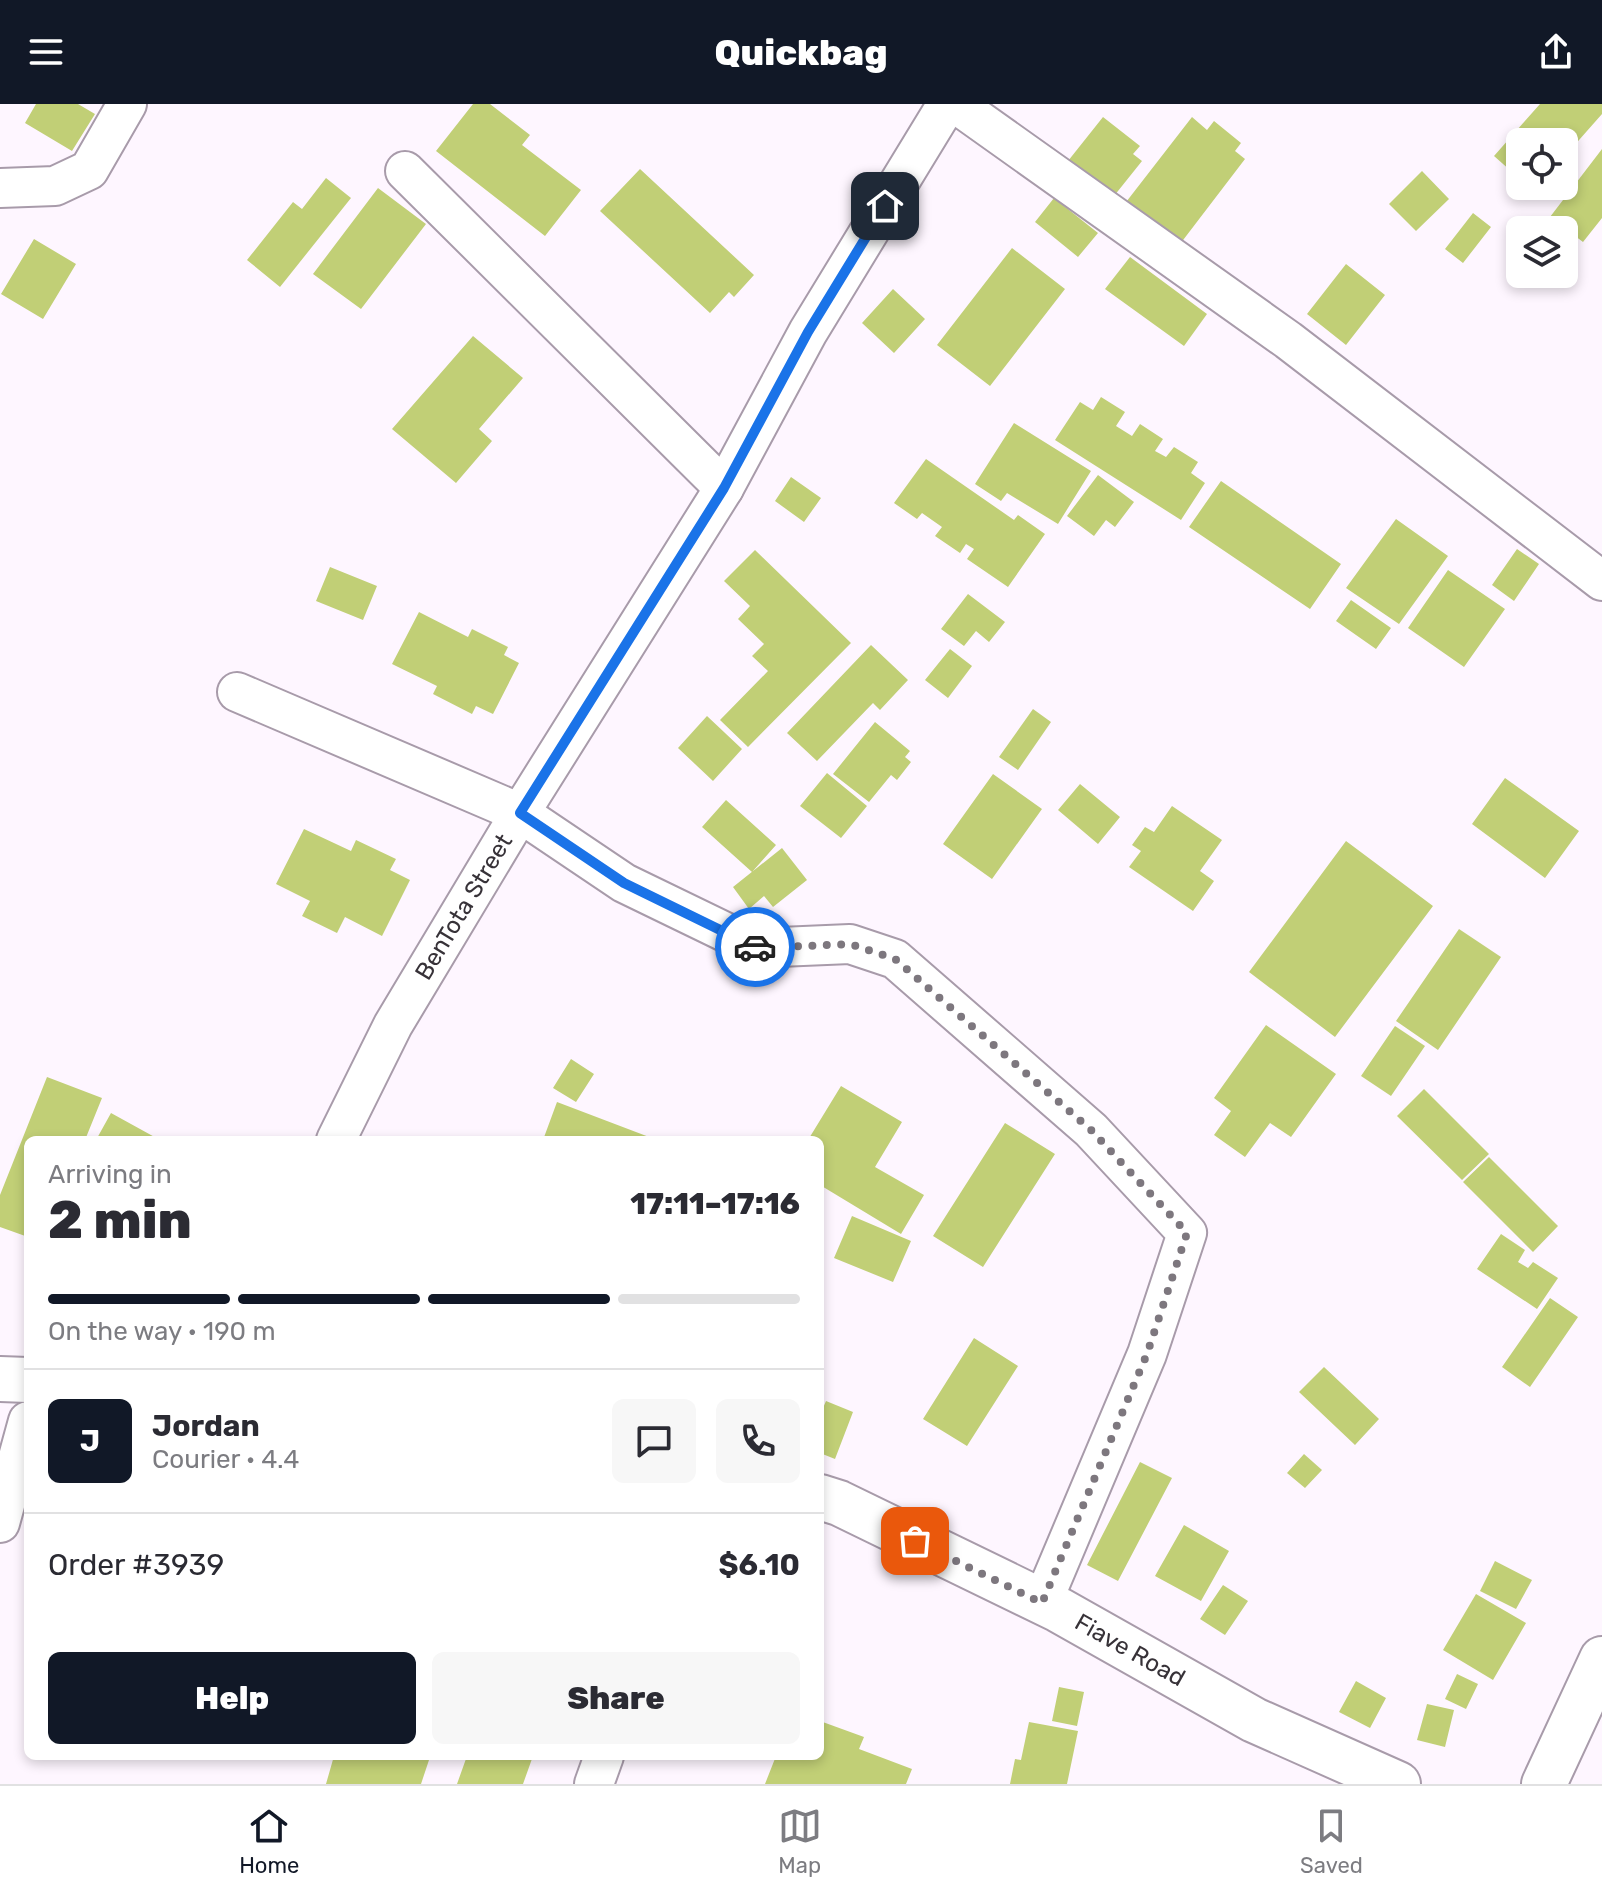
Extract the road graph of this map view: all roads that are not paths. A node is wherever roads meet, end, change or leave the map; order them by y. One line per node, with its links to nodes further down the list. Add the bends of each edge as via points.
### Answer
1 (127, 104): 5 (street, via 89,170 55,186)
2 (947, 104): 6 (street, BenTota Street, via 808,332)
3 (956, 104): 7 (street, via 1288,340)
4 (405, 171): 6 (street)
5 (0, 188)
6 (724, 488): 9 (street, BenTota Street)
7 (1602, 581)
8 (237, 692): 9 (street)
9 (520, 813): 10 (street, BenTota Street, via 393,1025); 16 (street, via 624,883 758,948 850,944 895,959 1091,1130 1187,1233 1147,1354)
10 (338, 1136)
11 (0, 1379): 12 (street)
12 (24, 1380)
13 (24, 1436): 15 (street)
14 (824, 1498): 16 (street, Fiave Road)
15 (0, 1523)
16 (1042, 1603): 20 (street, Fiave Road, via 1254,1720)
17 (1602, 1659): 21 (street)
18 (603, 1760): 19 (street)
19 (594, 1784)
20 (1398, 1784)
21 (1544, 1784)

